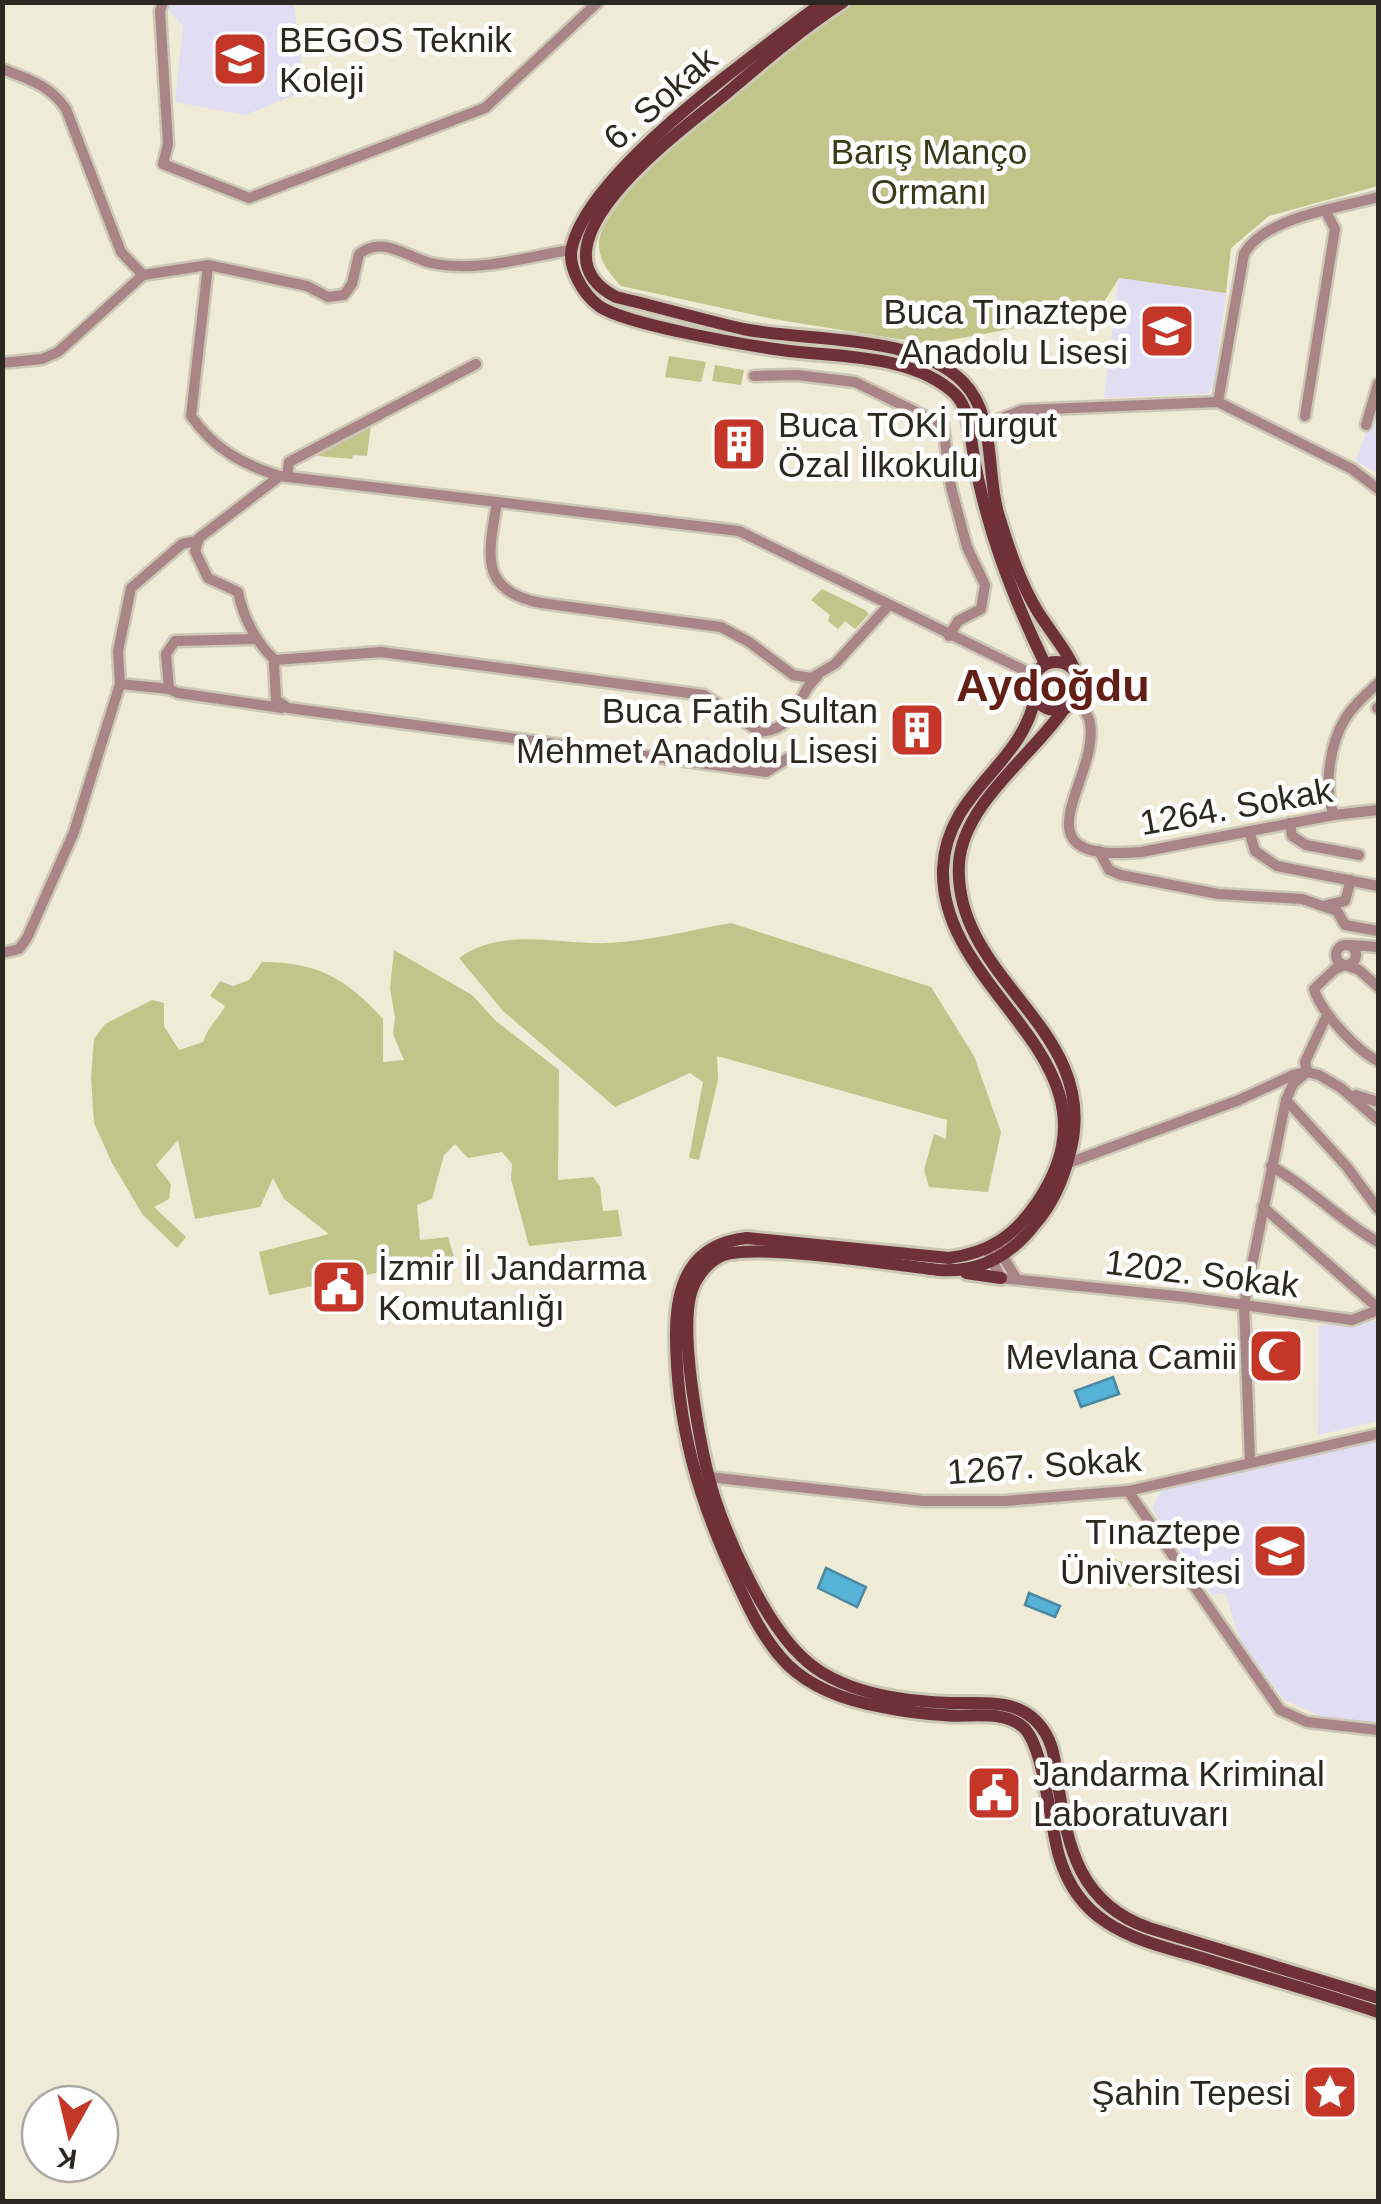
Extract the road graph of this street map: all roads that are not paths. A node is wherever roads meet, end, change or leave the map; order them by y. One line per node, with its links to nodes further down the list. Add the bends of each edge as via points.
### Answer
1 (163, 2): 2 (street, via 164,164 249,198 485,108)
2 (598, 2)
3 (823, 2): 8 (main road, 6. Sokak, via 630,160 592,205)
4 (843, 2): 17 (main road, 6. Sokak, via 630,175 595,224 588,256 594,280 616,297 746,330 929,360 966,385)
5 (2, 69): 10 (street, via 44,86 66,109 121,252)
6 (1378, 198): 7 (street)
7 (1326, 212): 15 (street, via 1271,228 1244,254); 16 (street, via 1335,229)
8 (572, 257): 9 (street, via 465,266 376,246 359,254 344,295 328,298 308,286); 19 (main road, via 586,294 604,310 742,344 885,363 928,377 956,394)
9 (208, 265): 10 (street); 20 (street, via 190,416 243,465)
10 (143, 275): 11 (street, via 58,352)
11 (2, 363)
12 (476, 364): 20 (street, via 289,462)
13 (754, 376): 25 (street, via 855,382 943,425 951,486 986,592 981,609 958,621)
14 (1378, 384): 18 (street)
15 (1218, 402): 17 (street, via 1023,410); 21 (street, via 1352,469)
16 (1304, 416)
17 (984, 424): 19 (street); 31 (main road, via 992,488 1014,559)
18 (1366, 425)
19 (970, 433): 28 (main road, via 992,537)
20 (284, 476): 22 (street); 23 (street)
21 (1378, 490)
22 (497, 502): 24 (street, via 739,532); 30 (street, via 490,566 516,597 714,625 733,631 793,675)
23 (196, 541): 26 (street, via 208,578 238,592); 33 (street, via 182,544 130,588 118,651)
24 (889, 606): 25 (street); 30 (street)
25 (949, 636): 29 (street)
26 (257, 639): 27 (street); 34 (street, via 174,641 166,654)
27 (275, 660): 30 (street, via 380,652 704,695 760,732 796,713); 37 (street, via 276,700)
28 (1045, 664): 29 (main road); 31 (main road, via 1060,662)
29 (1034, 676): 35 (main road)
30 (817, 677)
31 (1078, 677): 36 (main road)
32 (1378, 683): 41 (street, via 1347,714 1338,735 1329,779)
33 (120, 684): 34 (street); 51 (street, via 74,832 19,949)
34 (169, 689): 37 (street)
35 (1034, 698): 38 (main road, via 1047,709); 61 (main road, via 1024,733 955,819 944,878 961,939 1055,1079)
36 (1076, 700): 38 (main road); 44 (street, 1264. Sokak, via 1089,718 1089,741 1067,823 1075,839)
37 (288, 708): 39 (street, via 766,772)
38 (1064, 709): 61 (main road, via 974,818 959,874 972,930 1070,1078 1075,1128)
39 (788, 758)
40 (1378, 810): 41 (street, 1264. Sokak)
41 (1334, 815): 42 (street, 1264. Sokak)
42 (1290, 823): 43 (street, 1264. Sokak); 45 (street, via 1302,844)
43 (1249, 831): 44 (street, 1264. Sokak, via 1140,852); 46 (street, via 1252,846 1270,862)
44 (1099, 851): 48 (street, via 1109,870 1128,876)
45 (1358, 854)
46 (1353, 881): 47 (street); 48 (street, via 1345,900)
47 (1378, 886)
48 (1326, 905): 49 (street, via 1345,925)
49 (1378, 930)
50 (1378, 947): 52 (street, via 1340,946 1337,959)
51 (2, 952)
52 (1345, 965): 53 (street); 54 (street, via 1314,989)
53 (1378, 987)
54 (1327, 1015): 55 (street); 56 (street, via 1305,1062)
55 (1378, 1062)
56 (1307, 1072): 57 (street); 58 (street); 61 (street)
57 (1341, 1088): 59 (street); 60 (street)
58 (1286, 1100): 62 (street); 64 (street)
59 (1378, 1102)
60 (1378, 1120)
61 (1061, 1165): 66 (main road, via 1028,1217)
62 (1271, 1166): 63 (street); 65 (street)
63 (1263, 1207): 70 (street); 71 (street)
64 (1378, 1209)
65 (1378, 1242)
66 (994, 1253): 67 (main road, via 966,1270); 68 (street); 69 (street); 77 (main road, via 949,1258 747,1238 702,1255 678,1299 676,1357 709,1522 770,1645 810,1682 878,1706 1002,1717 1022,1726 1039,1751 1050,1826 1066,1876 1104,1920 1144,1940)
67 (938, 1270): 68 (main road); 74 (main road, via 754,1250 709,1264 690,1294 688,1320)
68 (1001, 1278): 69 (street, 1202. Sokak)
69 (1017, 1279): 70 (street, 1202. Sokak)
70 (1244, 1304): 71 (street, 1202. Sokak, via 1352,1320); 73 (street)
71 (1378, 1309)
72 (1378, 1434): 73 (street, 1267. Sokak)
73 (1250, 1461): 75 (street, 1267. Sokak)
74 (709, 1477): 75 (street, 1267. Sokak, via 923,1501); 77 (main road, via 752,1581 780,1632 811,1666 866,1690 1022,1710 1051,1744 1071,1846 1103,1902 1148,1928)
75 (1128, 1491): 76 (street, via 1280,1710 1308,1722)
76 (1378, 1730)
77 (1317, 1986): 78 (main road); 79 (main road)
78 (1378, 1998)
79 (1378, 2012)

